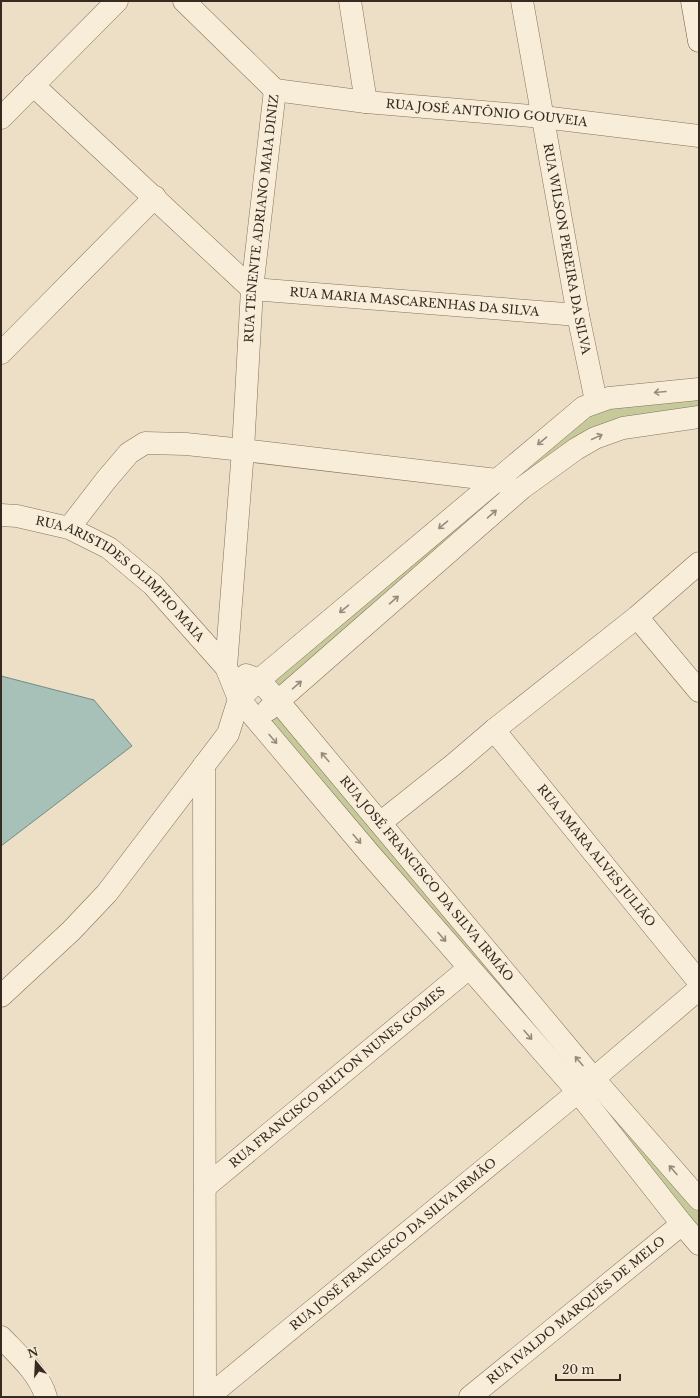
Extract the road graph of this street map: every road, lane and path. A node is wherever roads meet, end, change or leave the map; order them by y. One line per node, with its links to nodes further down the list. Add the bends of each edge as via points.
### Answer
1 (117, 1): 7 (street)
2 (184, 1): 8 (street, RUA TENENTE ADRIANO MAIA DINIZ)
3 (350, 1): 9 (street)
4 (522, 1): 10 (street, RUA WILSON PEREIRA DA SILVA)
5 (692, 1): 6 (street)
6 (699, 41)
7 (33, 85): 11 (street); 13 (street)
8 (275, 90): 9 (street, RUA JOSÉ ANTÔNIO GOUVEIA); 14 (street, RUA TENENTE ADRIANO MAIA DINIZ)
9 (366, 102): 10 (street, RUA JOSÉ ANTÔNIO GOUVEIA)
10 (543, 117): 12 (street, RUA JOSÉ ANTÔNIO GOUVEIA); 15 (street, RUA WILSON PEREIRA DA SILVA)
11 (1, 118)
12 (699, 136)
13 (155, 197): 14 (street); 16 (street)
14 (252, 289): 15 (street, RUA MARIA MASCARENHAS DA SILVA); 20 (street, RUA TENENTE ADRIANO MAIA DINIZ)
15 (578, 315): 18 (street, RUA WILSON PEREIRA DA SILVA)
16 (1, 353)
17 (699, 389): 18 (street, one-way to 18)
18 (596, 401): 21 (street, one-way to 21, via 574,414)
19 (699, 417): 22 (street, one-way to 19, via 576,449 611,431)
20 (243, 450): 21 (street); 24 (street, via 145,443 129,454); 27 (street, RUA TENENTE ADRIANO MAIA DINIZ)
21 (497, 480): 22 (street); 28 (street, one-way to 28)
22 (522, 488): 31 (street, one-way to 22)
23 (1, 514): 24 (street, RUA ARISTIDES OLIMPIO MAIA)
24 (69, 528): 27 (street, RUA ARISTIDES OLIMPIO MAIA, via 109,548 153,585)
25 (699, 563): 26 (street)
26 (637, 617): 29 (street); 33 (street)
27 (226, 667): 28 (street); 30 (street, RUA JOSÉ FRANCISCO DA SILVA IRMÃO)
28 (259, 680): 30 (street); 31 (street, RUA JOSÉ FRANCISCO DA SILVA IRMÃO)
29 (699, 691)
30 (239, 699): 32 (street, RUA JOSÉ FRANCISCO DA SILVA IRMÃO); 34 (street)
31 (278, 701): 32 (street); 36 (street, RUA JOSÉ FRANCISCO DA SILVA IRMÃO, one-way to 31)
32 (256, 720): 34 (street); 37 (street, RUA JOSÉ FRANCISCO DA SILVA IRMÃO, one-way to 37)
33 (494, 730): 36 (street); 38 (street, RUA AMARA ALVES JULIÃO)
34 (228, 734): 35 (street)
35 (204, 765): 40 (street, via 108,893); 42 (street)
36 (380, 824): 41 (street, RUA JOSÉ FRANCISCO DA SILVA IRMÃO, one-way to 36)
37 (469, 968): 41 (street, RUA JOSÉ FRANCISCO DA SILVA IRMÃO, one-way to 41); 42 (street, RUA FRANCISCO RILTON NUNES GOMES)
38 (699, 982)
39 (699, 989): 41 (street, RUA JOSÉ FRANCISCO DA SILVA IRMÃO)
40 (1, 996)
41 (586, 1085): 43 (street, RUA JOSÉ FRANCISCO DA SILVA IRMÃO, one-way to 41); 44 (street, RUA JOSÉ FRANCISCO DA SILVA IRMÃO); 49 (street, RUA JOSÉ FRANCISCO DA SILVA IRMÃO)
42 (205, 1187): 48 (street)
43 (699, 1199)
44 (682, 1224): 45 (street, RUA JOSÉ FRANCISCO DA SILVA IRMÃO); 50 (street, RUA IVALDO MARQUÊS DE MELO)
45 (699, 1244)
46 (1, 1337): 47 (street, via 30,1368)
47 (46, 1397)
48 (205, 1397)
49 (208, 1397)
50 (470, 1397)

